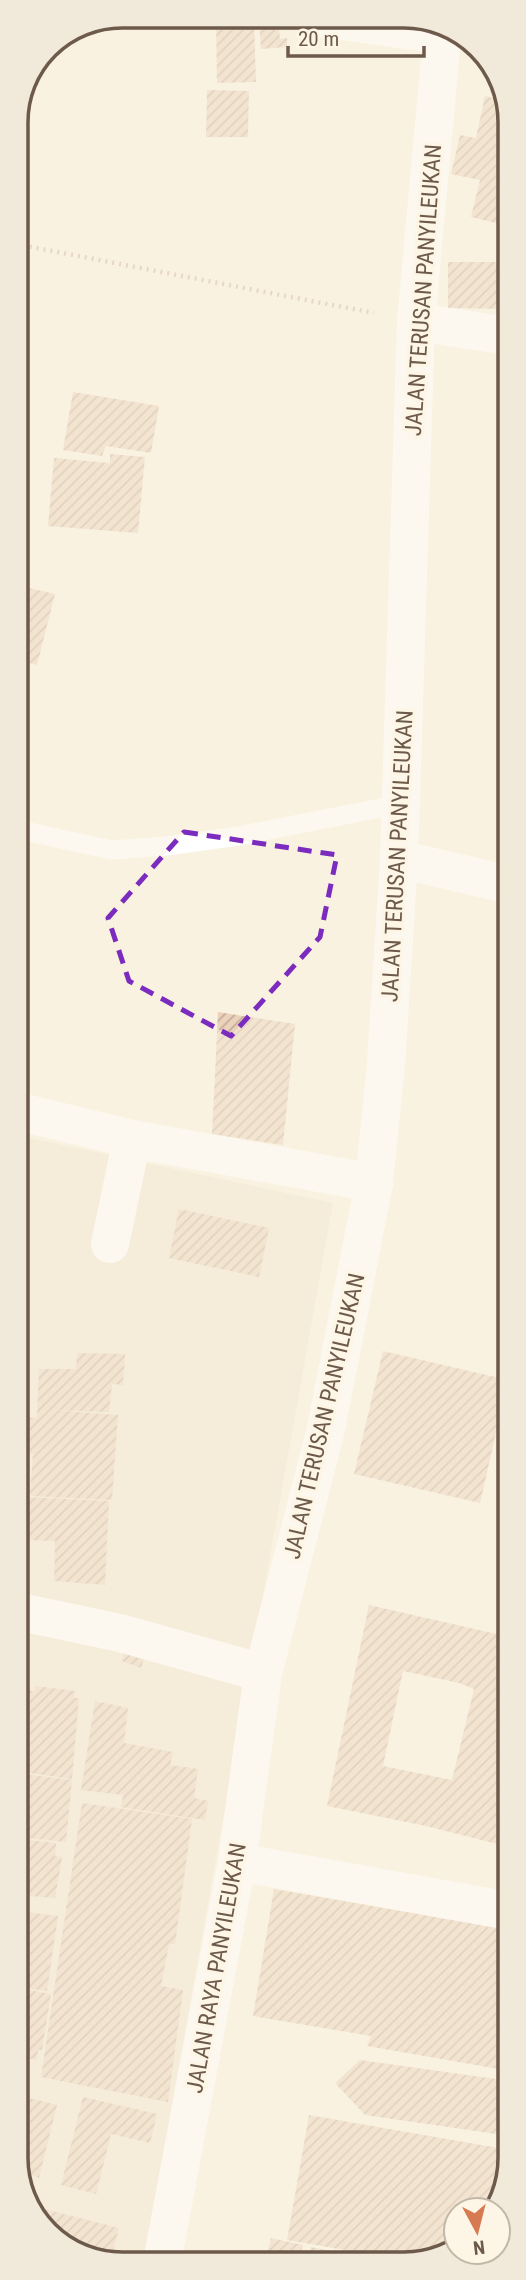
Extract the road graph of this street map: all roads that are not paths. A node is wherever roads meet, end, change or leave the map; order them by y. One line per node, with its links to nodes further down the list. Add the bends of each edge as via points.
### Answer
1 (442, 37): 2 (street, JALAN TERUSAN PANYILEUKAN)
2 (416, 322): 3 (street); 4 (street, JALAN TERUSAN PANYILEUKAN)
3 (498, 334)
4 (401, 804): 5 (lane, via 167,846 111,850); 6 (street, JALAN TERUSAN PANYILEUKAN)
5 (28, 832)
6 (399, 859): 7 (street); 10 (street, JALAN TERUSAN PANYILEUKAN)
7 (498, 882)
8 (28, 1114): 9 (street)
9 (132, 1139): 10 (street); 11 (street)
10 (374, 1183): 13 (street, JALAN TERUSAN PANYILEUKAN, via 326,1429)
11 (110, 1244)
12 (28, 1614): 13 (street, via 120,1633)
13 (263, 1673): 14 (street, JALAN RAYA PANYILEUKAN)
14 (237, 1862): 15 (street); 16 (street, JALAN RAYA PANYILEUKAN)
15 (498, 1909)
16 (164, 2252)

